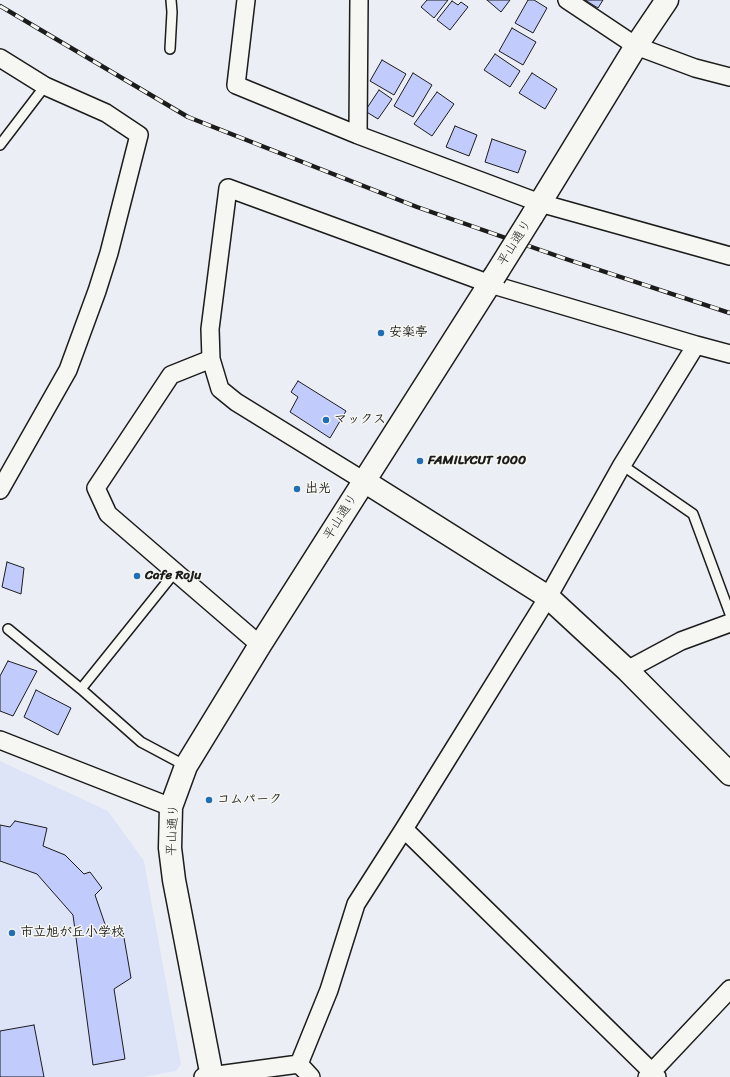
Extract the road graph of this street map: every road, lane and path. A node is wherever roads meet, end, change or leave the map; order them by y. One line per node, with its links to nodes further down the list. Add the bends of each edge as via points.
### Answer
1 (171, 0): 8 (lane)
2 (246, 0): 12 (street, via 236,85)
3 (359, 0): 12 (street)
4 (567, 0): 7 (street)
5 (678, 0): 6 (street)
6 (660, 5): 7 (main road, 平山通り)
7 (636, 46): 10 (street, via 695,68); 14 (main road, 平山通り)
8 (170, 49)
9 (0, 58): 11 (street)
10 (730, 77)
11 (45, 86): 13 (lane); 22 (street, via 106,113 139,135 109,253 68,370)
12 (358, 135): 14 (street)
13 (0, 145)
14 (536, 210): 15 (street); 16 (main road, 平山通り, bridge)
15 (730, 256)
16 (492, 280): 17 (street); 19 (street, via 228,188 210,329); 21 (main road, 平山通り)
17 (696, 345): 18 (street); 20 (street)
18 (730, 354)
19 (211, 359): 21 (street, via 220,389 236,402); 23 (street, via 171,375 96,488 108,514)
20 (622, 465): 24 (street); 25 (lane, via 693,514)
21 (364, 481): 24 (main road); 28 (main road, 平山通り)
22 (0, 490)
23 (175, 572): 28 (street); 30 (lane)
24 (548, 597): 29 (main road); 35 (street)
25 (730, 614)
26 (730, 623): 29 (street, via 681,641)
27 (8, 629): 30 (lane)
28 (260, 645): 32 (main road, 平山通り)
29 (627, 670): 33 (main road)
30 (81, 689): 32 (lane, via 140,742)
31 (0, 740): 34 (street)
32 (186, 766): 34 (main road, 平山通り)
33 (730, 774)
34 (171, 807): 39 (main road, 平山通り, via 170,854)
35 (404, 829): 37 (street, via 356,904 329,990); 38 (street)
36 (730, 989): 38 (street)
37 (299, 1064): 39 (street); 40 (street)
38 (652, 1075)
39 (209, 1076)
40 (311, 1077)

